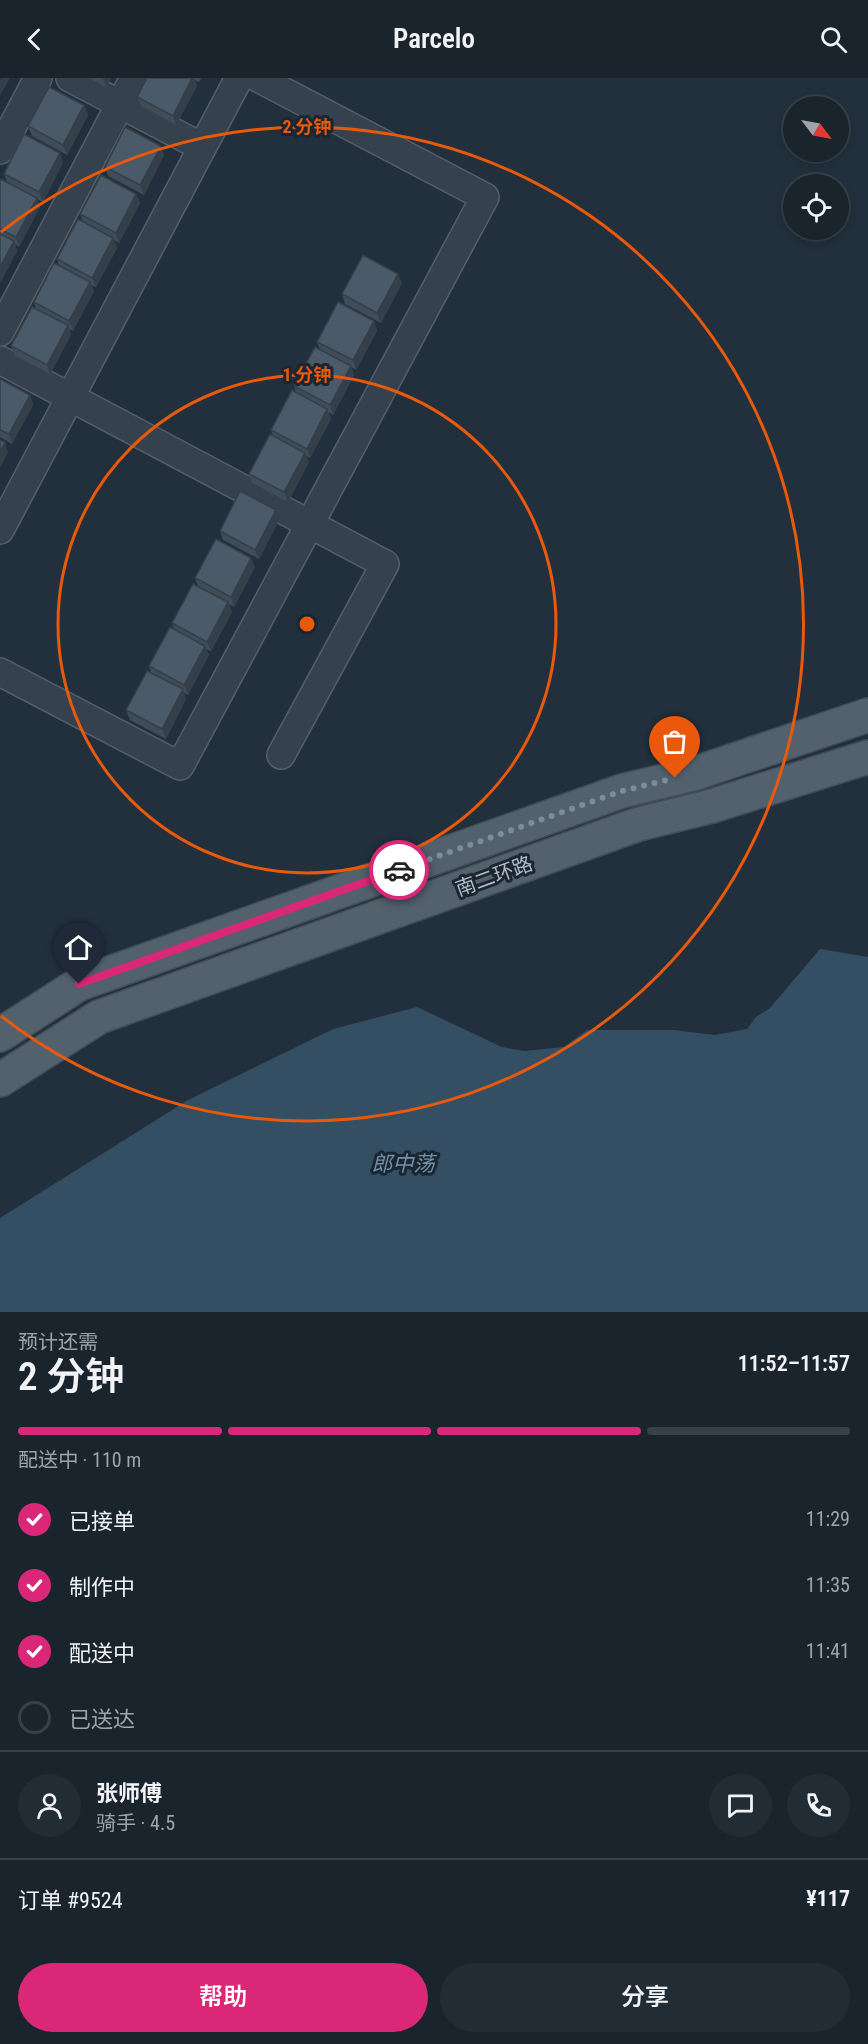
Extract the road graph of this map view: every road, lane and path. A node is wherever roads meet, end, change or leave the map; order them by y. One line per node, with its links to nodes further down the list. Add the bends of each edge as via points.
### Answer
1 (38, 78): 8 (lane)
2 (70, 78): 6 (lane)
3 (134, 78): 6 (lane)
4 (239, 78): 7 (lane)
5 (258, 78): 12 (lane, via 484,197)
6 (120, 104): 7 (lane); 9 (lane)
7 (202, 147): 11 (lane)
8 (0, 150)
9 (0, 332)
10 (0, 360): 11 (lane)
11 (70, 397): 12 (lane); 13 (lane)
12 (310, 524): 14 (lane, via 180,766); 16 (lane, via 385,564)
13 (0, 530)
14 (0, 672)
15 (868, 715): 18 (main road, 南二环路, via 693,774 622,791 79,984)
16 (281, 755)
17 (868, 757): 19 (main road, 南二环路, via 712,806 639,824 99,1017)
18 (0, 1035)
19 (0, 1080)

